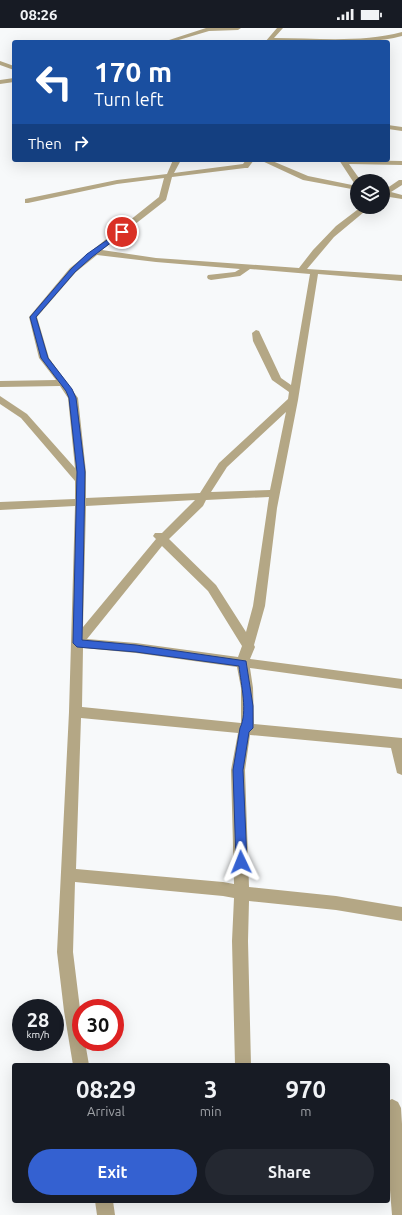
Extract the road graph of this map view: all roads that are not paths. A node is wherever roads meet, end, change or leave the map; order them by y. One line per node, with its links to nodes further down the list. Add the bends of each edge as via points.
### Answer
1 (238, 28): 4 (street, via 209,29)
2 (280, 28): 5 (street)
3 (402, 34): 6 (street)
4 (173, 40)
5 (270, 40)
6 (355, 40)
7 (0, 63): 8 (street)
8 (12, 67)
9 (12, 80): 10 (street)
10 (0, 82)
11 (390, 127): 12 (street)
12 (402, 129)
13 (176, 162): 20 (street)
14 (248, 162): 20 (street, via 245,166)
15 (269, 162): 22 (street, via 306,178)
16 (344, 162): 19 (street)
17 (372, 162): 18 (street)
18 (402, 163)
19 (352, 174)
20 (169, 176): 26 (street, via 117,182); 28 (street, via 163,198)
21 (402, 182): 23 (street)
22 (350, 187)
23 (390, 190)
24 (390, 195): 25 (street)
25 (402, 197)
26 (28, 201)
27 (357, 214): 30 (street, via 317,248)
28 (96, 252): 29 (street, via 156,260); 35 (street, via 73,270 33,317 44,358)
29 (250, 266): 30 (street); 32 (street, via 236,274)
30 (302, 270): 31 (street)
31 (315, 271): 33 (street); 37 (street)
32 (211, 277)
33 (402, 278)
34 (256, 333): 37 (street, via 277,380)
35 (63, 383): 36 (street); 39 (street, via 73,398)
36 (0, 384)
37 (294, 396): 40 (street); 41 (street, via 224,465)
38 (0, 399): 39 (street, via 24,416)
39 (81, 481): 42 (street)
40 (275, 494): 41 (street); 46 (street, via 259,606)
41 (203, 498): 42 (street); 44 (street)
42 (80, 503): 43 (street); 45 (street)
43 (0, 506)
44 (161, 537): 45 (street); 46 (street, via 212,588)
45 (77, 643): 47 (street, via 136,648); 49 (street)
46 (249, 647): 47 (street)
47 (243, 663): 48 (street); 50 (street, via 247,688)
48 (402, 684)
49 (75, 712): 50 (street); 53 (street)
50 (246, 728): 51 (street); 54 (street, via 238,770)
51 (400, 744): 52 (street)
52 (402, 770)
53 (69, 875): 54 (street, via 215,888); 56 (street, via 65,952)
54 (242, 893): 55 (street, via 336,903); 57 (street, via 240,942)
55 (402, 914)
56 (81, 1063)
57 (243, 1063)
58 (394, 1108): 61 (street)
59 (104, 1203): 60 (street)
60 (106, 1215)
61 (401, 1215)

